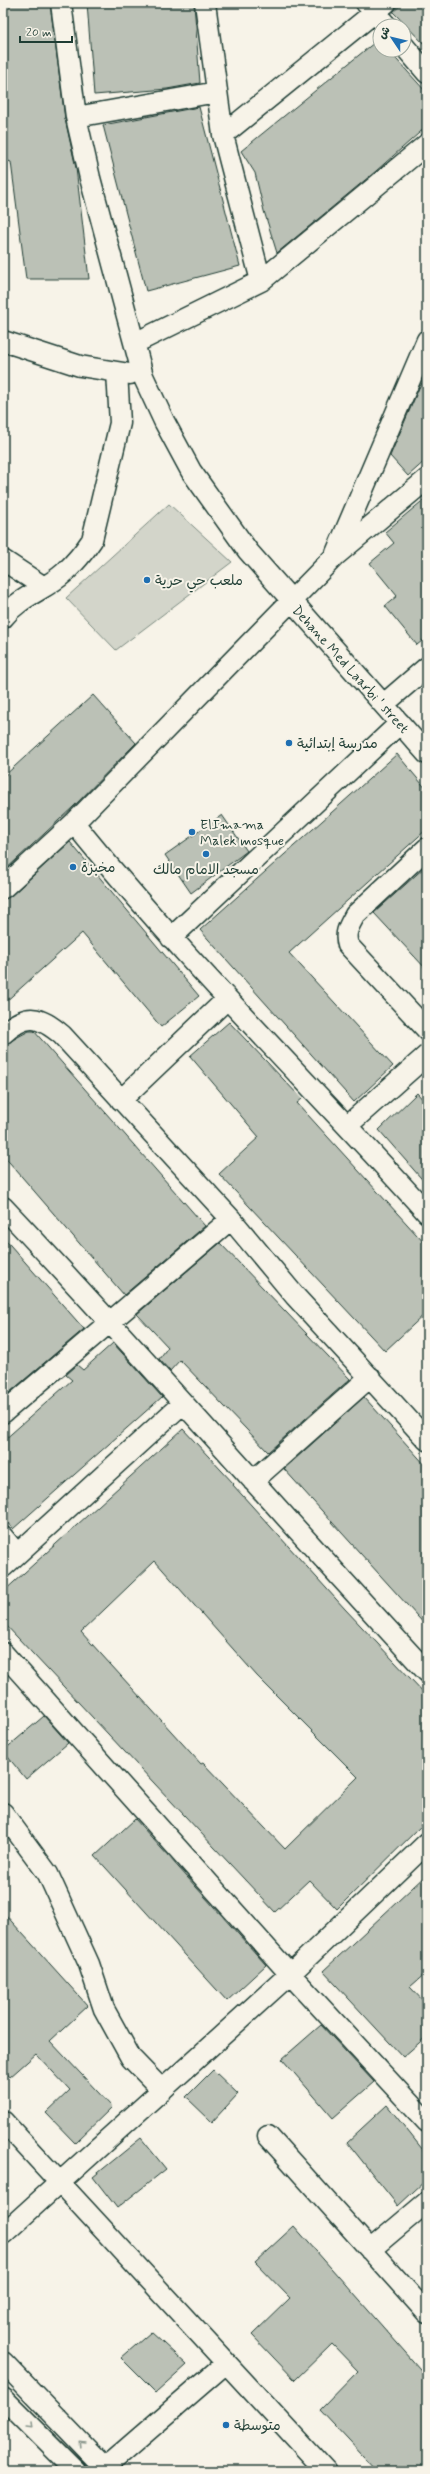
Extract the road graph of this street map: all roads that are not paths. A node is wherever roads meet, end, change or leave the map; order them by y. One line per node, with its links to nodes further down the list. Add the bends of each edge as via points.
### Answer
1 (61, 3): 7 (street, Dehane Med Laarbi ' street)
2 (205, 3): 6 (street)
3 (379, 11): 8 (street)
4 (412, 55): 5 (street)
5 (427, 72)
6 (217, 92): 7 (street); 8 (street)
7 (76, 117): 13 (street, Dehane Med Laarbi ' street)
8 (223, 135): 10 (street)
9 (427, 144): 10 (street)
10 (261, 281): 13 (street)
11 (427, 340): 17 (street)
12 (3, 341): 14 (street, via 80,366)
13 (135, 344): 15 (street, Dehane Med Laarbi ' street)
14 (117, 372): 15 (street); 19 (street, via 120,422 92,540 64,573)
15 (143, 376): 20 (street, Dehane Med Laarbi ' street, via 191,472 244,545)
16 (427, 479): 17 (street)
17 (335, 556): 20 (street)
18 (3, 560): 19 (street)
19 (44, 587): 21 (street, via 14,605)
20 (291, 602): 23 (street, Dehane Med Laarbi ' street); 26 (street)
21 (3, 618)
22 (427, 667): 23 (street)
23 (384, 704): 24 (street, Dehane Med Laarbi ' street)
24 (400, 724): 25 (street, Dehane Med Laarbi ' street); 29 (street)
25 (427, 754)
26 (74, 823): 28 (street); 29 (street)
27 (427, 848): 31 (street, via 355,915 345,937 348,945)
28 (3, 888)
29 (171, 938): 30 (street)
30 (227, 999): 34 (street); 35 (street)
31 (427, 1030)
32 (3, 1034): 34 (street, via 22,1019 36,1019 48,1023)
33 (427, 1055): 35 (street)
34 (121, 1100): 38 (street)
35 (348, 1125): 37 (street)
36 (3, 1207): 39 (street)
37 (427, 1213)
38 (232, 1219): 39 (street); 40 (street, via 295,1296)
39 (111, 1320): 41 (street); 42 (street)
40 (370, 1377): 43 (street); 44 (street)
41 (182, 1404): 44 (street); 46 (street)
42 (3, 1413)
43 (427, 1440)
44 (253, 1481): 49 (street)
45 (3, 1537): 46 (street)
46 (18, 1554): 47 (street)
47 (3, 1567)
48 (3, 1652): 52 (street)
49 (427, 1672)
50 (3, 1813): 53 (street, via 48,1874 89,1964 104,2009 131,2058)
51 (427, 1843): 52 (street)
52 (290, 1974): 53 (street); 55 (street)
53 (162, 2090): 57 (street)
54 (3, 2121): 57 (street)
55 (427, 2122)
56 (268, 2136): 60 (street)
57 (60, 2183): 59 (street); 63 (street)
58 (427, 2202): 60 (street)
59 (3, 2234)
60 (370, 2250): 61 (street)
61 (427, 2313)
62 (3, 2362): 65 (street, one-way to 62)
63 (226, 2362): 65 (street); 67 (street)
64 (3, 2398): 66 (street, one-way to 66)
65 (105, 2470)
66 (76, 2471)
67 (326, 2471)

